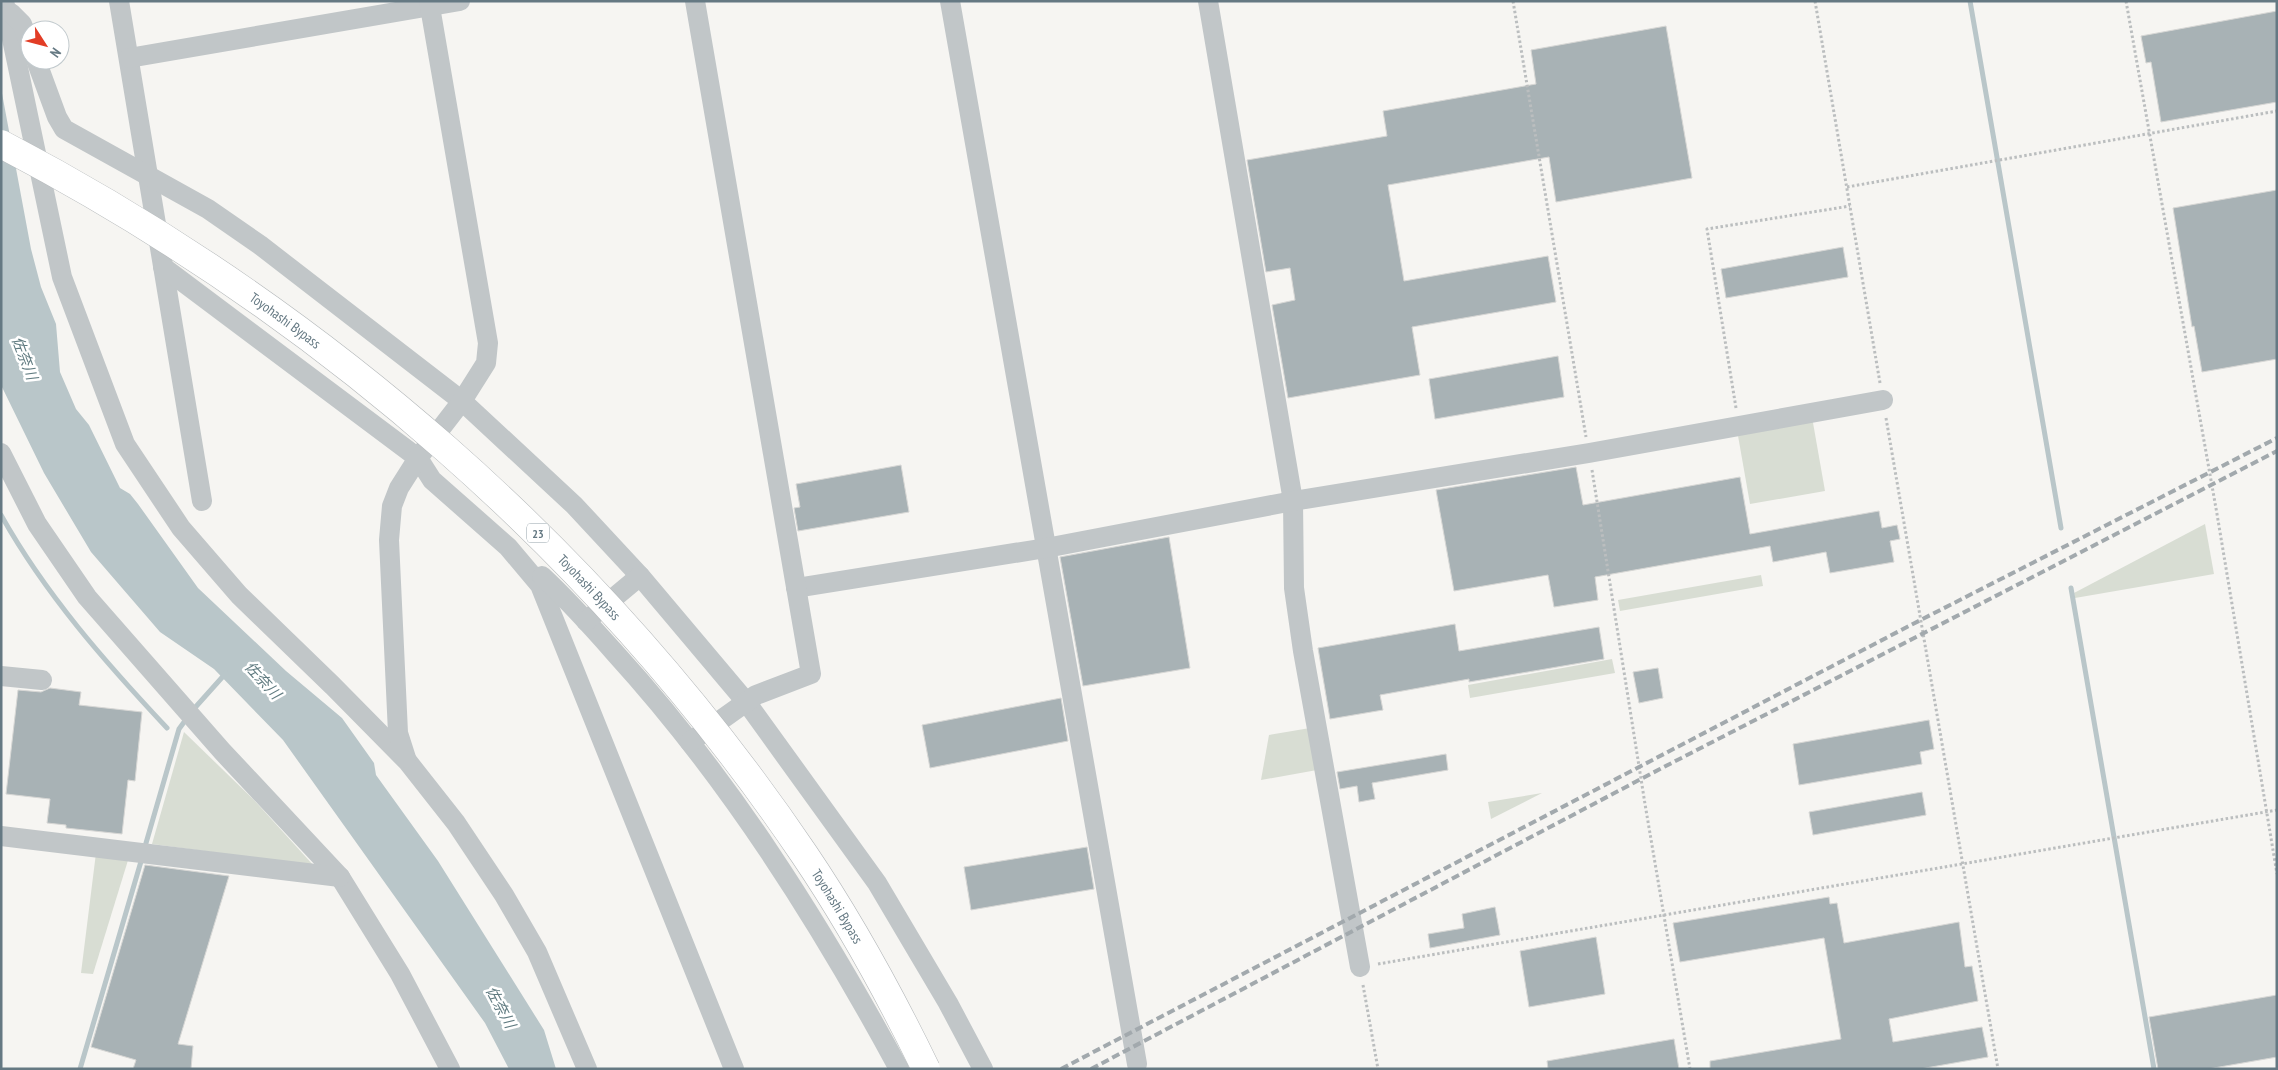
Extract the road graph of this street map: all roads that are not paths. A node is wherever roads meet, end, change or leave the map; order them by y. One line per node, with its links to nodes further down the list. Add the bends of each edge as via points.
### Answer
1 (119, 1): 9 (street)
2 (460, 1): 6 (street)
3 (694, 1): 24 (street)
4 (950, 1): 22 (street)
5 (1208, 1): 20 (street)
6 (430, 4): 9 (street); 16 (street, via 488,344 486,363)
7 (6, 5): 8 (street); 30 (street, via 62,277 125,444 182,528 239,595)
8 (20, 22)
9 (129, 58): 13 (street)
10 (40, 70): 13 (street, via 64,129)
11 (1, 144): 40 (highway, Toyohashi Bypass / 23, bridge, via 124,212 234,282 411,418 520,515 598,595 724,743 805,855 877,974)
12 (1, 158): 39 (highway, Toyohashi Bypass / 23, via 124,226 227,291 322,359 413,433 513,523 590,603 714,749 794,862 866,978)
13 (148, 174): 14 (street); 16 (street, via 208,209 260,245)
14 (163, 267): 18 (street); 19 (street)
15 (1883, 400): 20 (street, via 1589,453)
16 (462, 402): 18 (street); 23 (street, via 574,505)
17 (1, 453): 32 (street, via 37,524 87,598 222,751)
18 (418, 458): 21 (street, via 432,480); 30 (street, via 392,506 389,540 398,733)
19 (202, 501)
20 (1293, 501): 22 (street); 33 (street, via 1294,588)
21 (508, 547): 25 (street, via 549,582); 37 (street, via 549,602)
22 (1046, 548): 24 (street); 34 (street)
23 (640, 576): 25 (street); 28 (street)
24 (796, 588): 28 (street, via 811,674 756,695)
25 (586, 621): 29 (street, via 650,691)
26 (1, 676): 27 (street)
27 (42, 680)
28 (747, 703): 29 (street); 41 (street, via 876,883 948,1003)
29 (690, 742): 38 (street, via 764,843 827,942)
30 (408, 762): 36 (street, via 456,823 509,903 537,952)
31 (1, 836): 32 (street)
32 (340, 877): 35 (street, via 400,974)
33 (1360, 967)
34 (1137, 1064)
35 (450, 1069)
36 (587, 1069)
37 (734, 1069)
38 (899, 1069)
39 (916, 1069)
40 (926, 1069)
41 (983, 1069)

